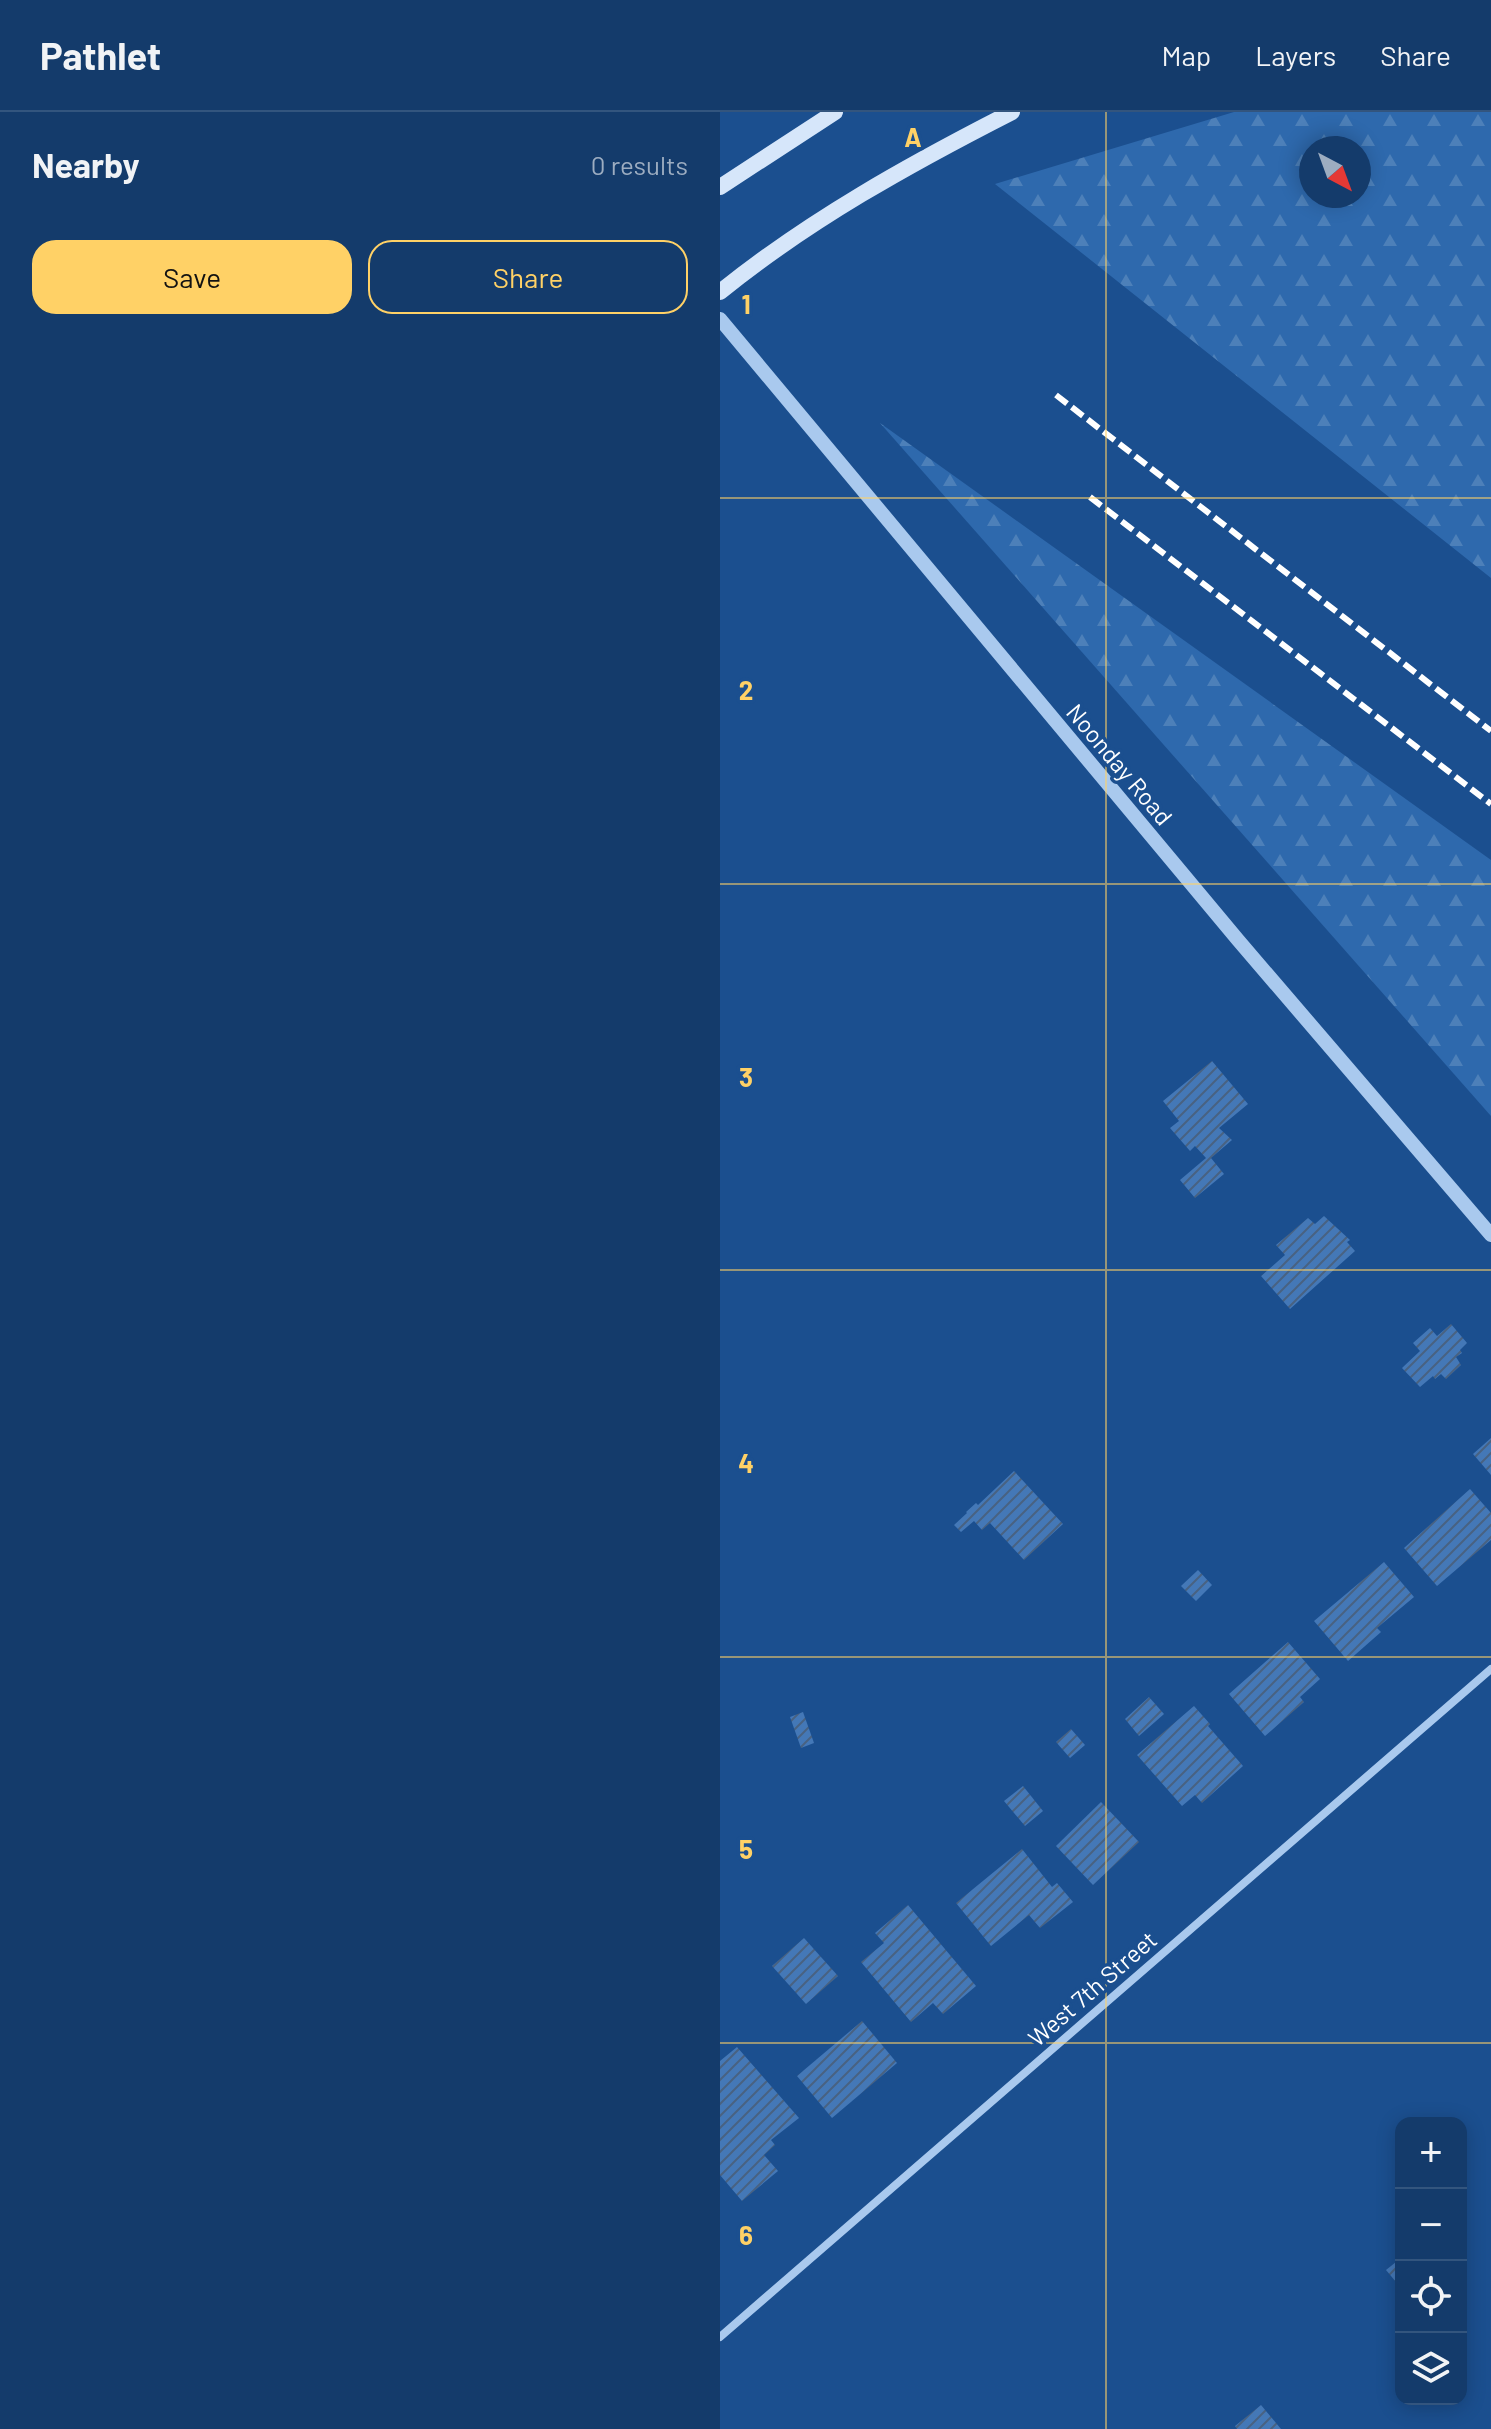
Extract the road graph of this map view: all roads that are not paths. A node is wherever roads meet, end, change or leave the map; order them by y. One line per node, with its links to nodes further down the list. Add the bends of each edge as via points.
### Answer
1 (835, 112): 3 (main road)
2 (1012, 112): 4 (main road, via 798,234)
3 (720, 187)
4 (720, 292)
5 (720, 319): 6 (street, Noonday Road)
6 (1491, 1235)
7 (1491, 1669): 8 (street, West 7th Street)
8 (720, 2337)

